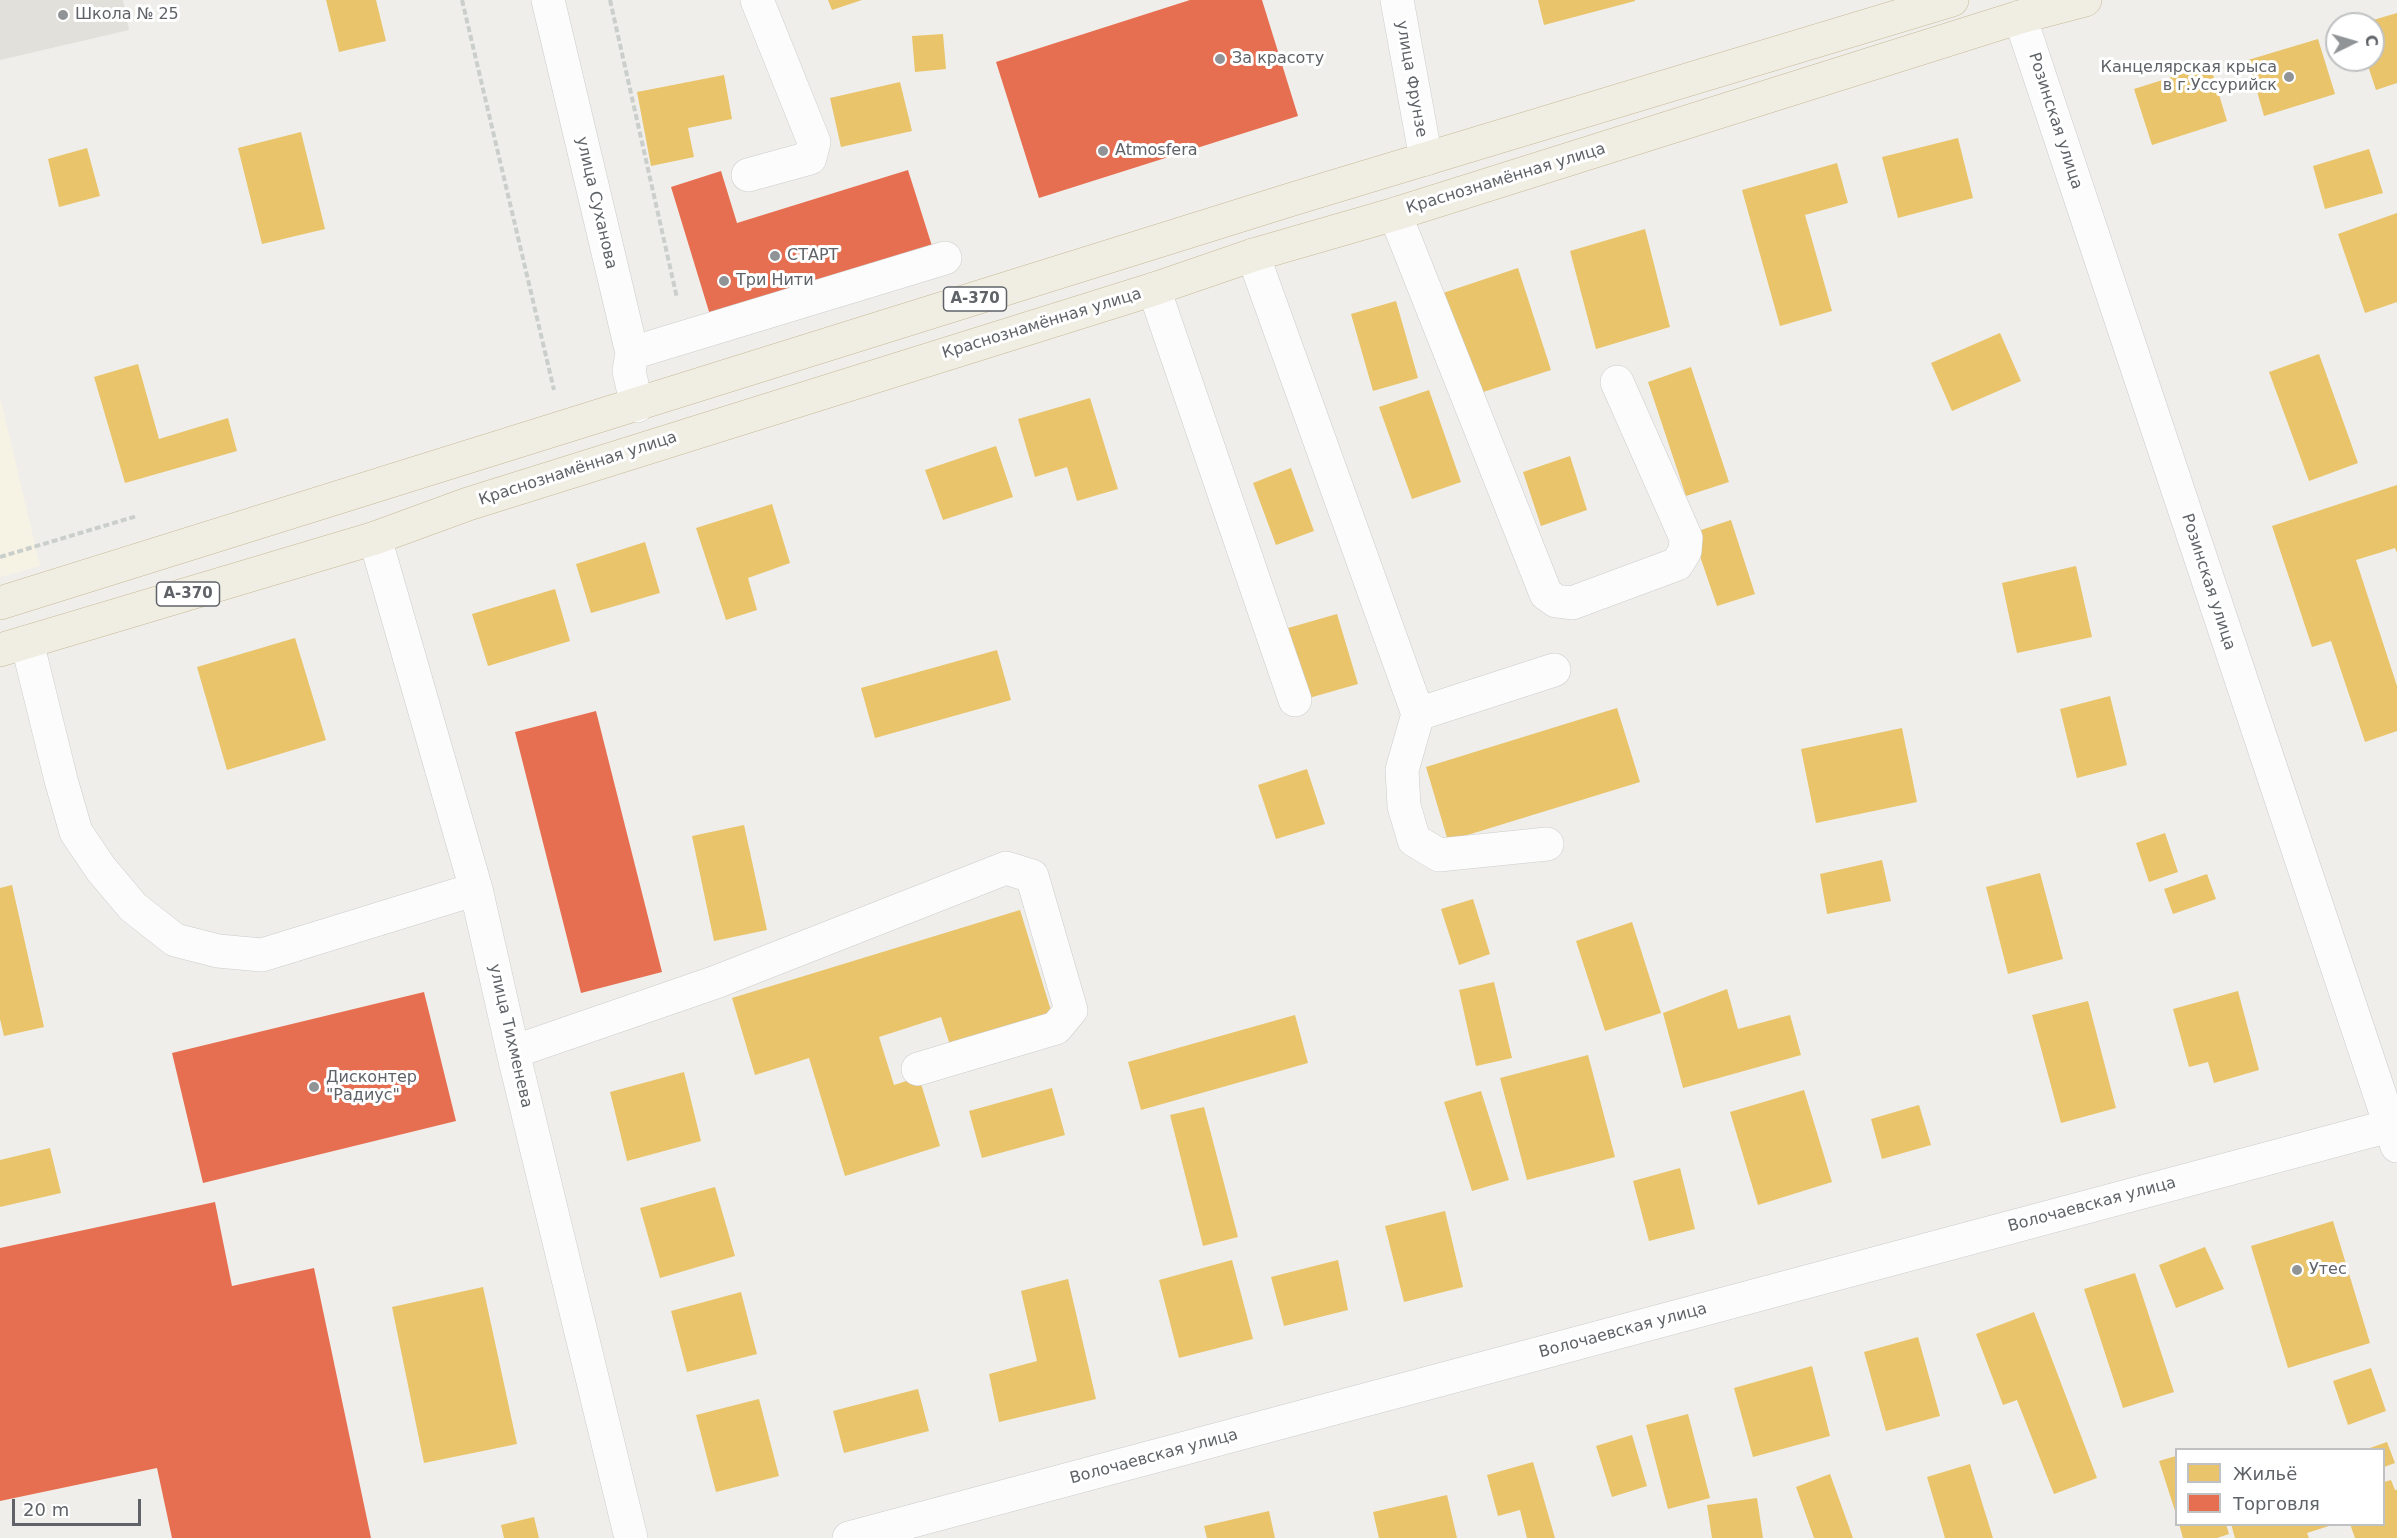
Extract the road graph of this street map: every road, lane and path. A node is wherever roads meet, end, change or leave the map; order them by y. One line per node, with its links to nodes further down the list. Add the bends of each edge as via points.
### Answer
1 (462, 0): 18 (path)
2 (548, 0): 16 (street, улица Суханова)
3 (610, 0): 15 (path)
4 (757, 0): 10 (street, via 814,142 810,158)
5 (1397, 0): 9 (street, улица Фрунзе)
6 (1953, 0): 9 (highway, А-370)
7 (2085, 0): 8 (highway, Краснознамённая улица / А-370)
8 (2020, 18): 11 (highway, Краснознамённая улица / А-370); 30 (street, Розинская улица)
9 (1426, 159): 19 (highway, А-370)
10 (748, 175)
11 (1395, 214): 12 (highway, Краснознамённая улица / А-370); 17 (street, via 1546,594 1556,601 1572,603 1677,564 1685,551 1686,538)
12 (1253, 255): 14 (highway, Краснознамённая улица / А-370); 25 (street)
13 (945, 258): 15 (street)
14 (1154, 289): 20 (highway, Краснознамённая улица / А-370, via 468,504); 24 (street)
15 (686, 337): 16 (street)
16 (632, 353): 19 (street, улица Суханова, via 629,371)
17 (1617, 382)
18 (554, 390)
19 (637, 406): 21 (highway, А-370)
20 (375, 538): 22 (highway, Краснознамённая улица / А-370); 27 (street, улица Тихменева)
21 (0, 603)
22 (14, 646): 27 (street, via 76,832 100,869 134,907 176,940 218,951 262,955)
23 (1554, 670): 25 (street)
24 (1295, 700)
25 (1418, 714): 26 (street, via 1402,770 1404,806 1414,840 1439,855)
26 (1547, 844)
27 (476, 890): 28 (street, улица Тихменева)
28 (513, 1052): 29 (street, via 716,982 1006,868 1032,876 1071,1010 1056,1028); 31 (street, улица Тихменева)
29 (918, 1069)
30 (2395, 1132): 32 (street, Волочаевская улица)
31 (631, 1538)
32 (849, 1538)

